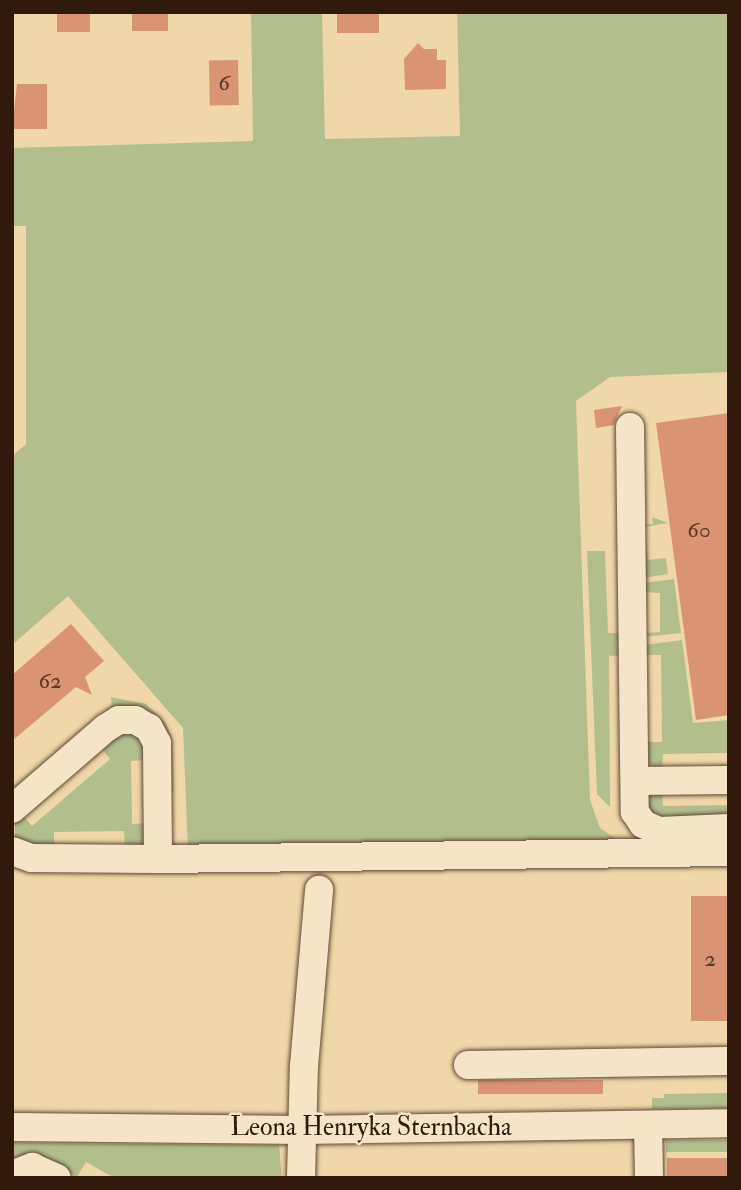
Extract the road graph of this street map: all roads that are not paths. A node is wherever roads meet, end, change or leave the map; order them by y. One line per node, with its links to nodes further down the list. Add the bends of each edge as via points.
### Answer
1 (630, 427): 3 (street)
2 (729, 780): 3 (street)
3 (635, 781): 5 (street, via 635,813 643,824 659,831)
4 (12, 809): 8 (street, via 110,725 135,720 149,728 156,743)
5 (729, 828)
6 (12, 851): 8 (street, via 31,858)
7 (729, 852): 8 (street)
8 (158, 859)
9 (318, 890): 15 (street, via 304,1066)
10 (729, 1061): 11 (street)
11 (468, 1065)
12 (729, 1123): 13 (street, Leona Henryka Sternbacha)
13 (648, 1125): 15 (street, Leona Henryka Sternbacha); 19 (street)
14 (12, 1126): 15 (street, Leona Henryka Sternbacha)
15 (304, 1130): 18 (street)
16 (12, 1175): 17 (street, via 32,1167)
17 (57, 1178)
18 (301, 1178)
19 (649, 1178)

